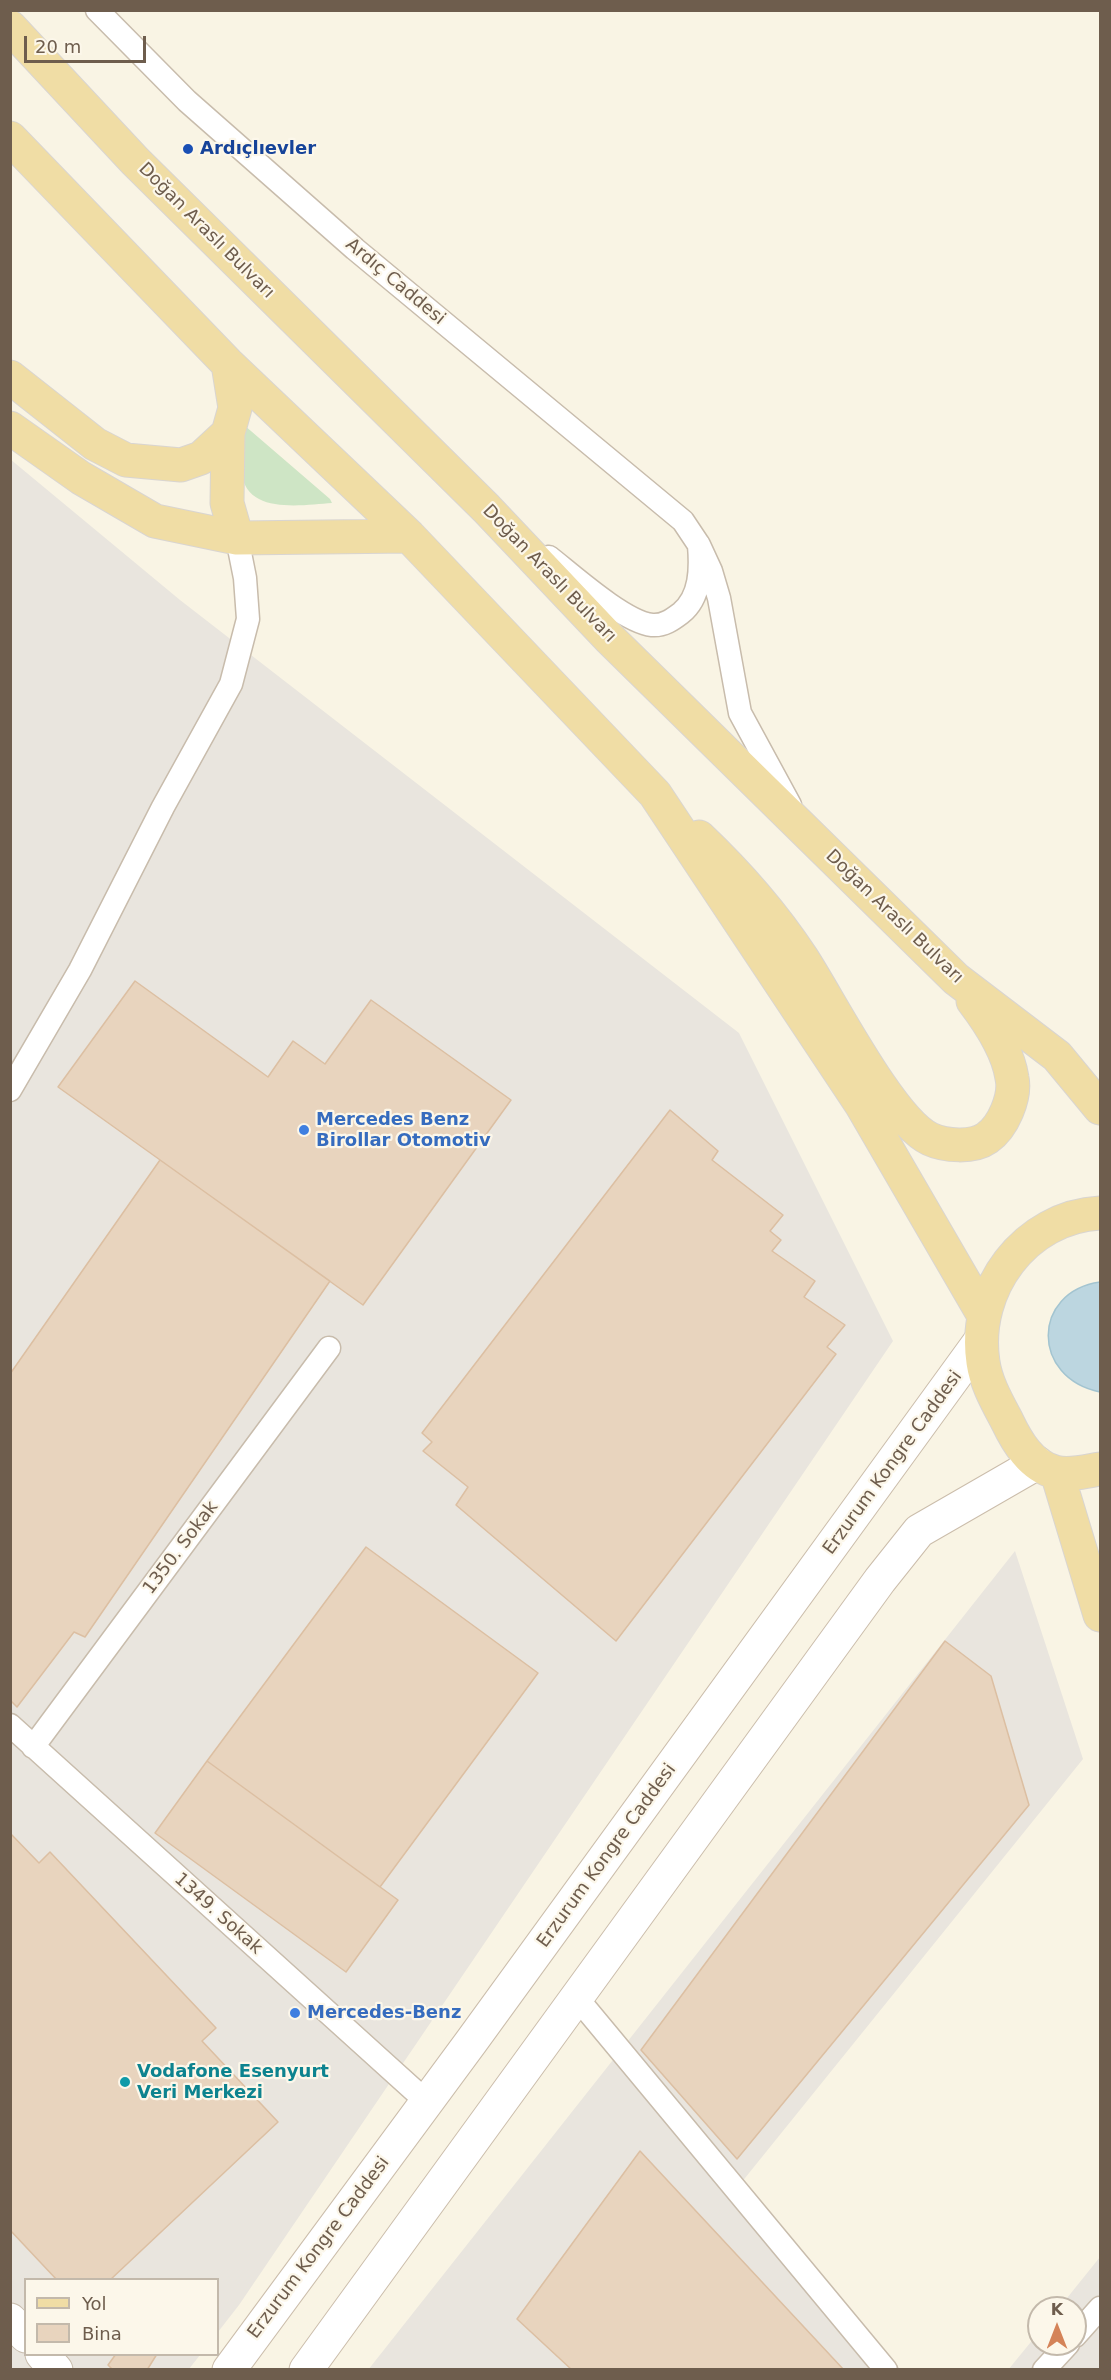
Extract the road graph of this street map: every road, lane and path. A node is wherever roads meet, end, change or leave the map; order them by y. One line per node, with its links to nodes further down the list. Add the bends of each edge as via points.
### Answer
1 (97, 10): 11 (lane, Ardıç Caddesi, via 187,101 355,249 683,521)
2 (10, 27): 8 (main road, Doğan Araslı Bulvarı, via 135,161)
3 (10, 138): 4 (main road)
4 (228, 364): 7 (main road, via 235,408); 9 (main road)
5 (10, 377): 7 (main road, via 95,444 126,460 181,465 201,458)
6 (10, 428): 10 (main road, via 81,478 155,521)
7 (228, 433): 10 (main road, via 227,503)
8 (486, 508): 11 (lane, via 594,592 631,617 653,625 671,621 690,606 701,571); 13 (main road, Doğan Araslı Bulvarı, via 609,638)
9 (409, 536): 10 (main road); 12 (main road)
10 (237, 538): 15 (lane, via 248,619 231,684 80,970)
11 (699, 545): 13 (lane, Ardıç Caddesi, via 719,598 740,713)
12 (655, 794): 14 (main road, via 735,871 801,956 884,1091 910,1125 930,1139 959,1146 986,1139 996,1129 1009,1106 1013,1079 1000,1043); 18 (main road, via 861,1104)
13 (802, 828): 14 (main road, Doğan Araslı Bulvarı)
14 (956, 979): 16 (main road, Doğan Araslı Bulvarı, via 1057,1056)
15 (10, 1090)
16 (1101, 1108)
17 (1101, 1213): 18 (main road, via 1065,1220 1021,1247 992,1290)
18 (982, 1327): 20 (main road, via 983,1364 990,1388 1023,1450); 26 (main road, Erzurum Kongre Caddesi)
19 (329, 1348): 24 (lane, 1350. Sokak)
20 (1047, 1468): 21 (main road); 22 (main road); 25 (main road, via 920,1531 880,1580)
21 (1101, 1469)
22 (1101, 1615)
23 (10, 1725): 24 (lane, 1349. Sokak)
24 (33, 1748): 26 (lane, 1349. Sokak)
25 (577, 1998): 35 (main road); 36 (lane)
26 (427, 2102): 34 (main road, Erzurum Kongre Caddesi)
27 (1101, 2308): 29 (lane)
28 (10, 2320): 30 (main road)
29 (1087, 2323)
30 (24, 2334)
31 (43, 2356): 33 (main road)
32 (1057, 2356): 37 (lane)
33 (56, 2370)
34 (229, 2370)
35 (306, 2370)
36 (886, 2370)
37 (1044, 2370)

